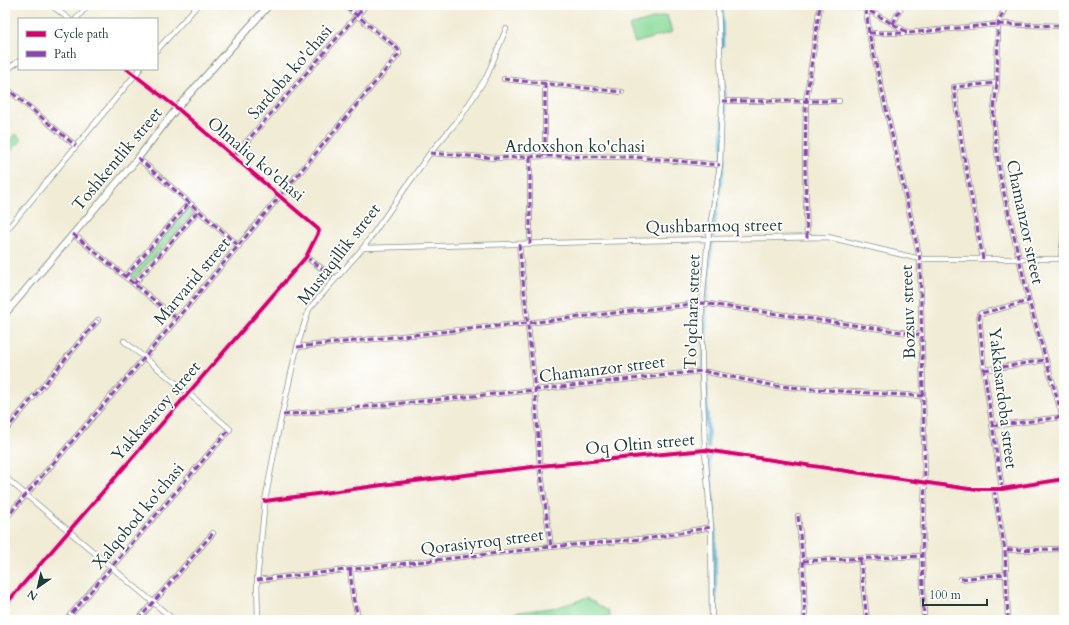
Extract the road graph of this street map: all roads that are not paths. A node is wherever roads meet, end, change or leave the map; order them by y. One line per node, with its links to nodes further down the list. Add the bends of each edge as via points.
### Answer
1 (51, 5): 14 (street)
2 (88, 5): 15 (street)
3 (198, 5): 22 (street)
4 (268, 5): 36 (main road, Toshkentlik street)
5 (344, 5): 13 (street)
6 (366, 5): 13 (street, Sardoba ko'chasi)
7 (718, 5): 33 (street, To'qchara street)
8 (820, 5): 34 (street)
9 (853, 5): 12 (street)
10 (902, 5): 16 (street)
11 (1006, 5): 17 (street)
12 (866, 9): 16 (street); 20 (street, Bozsuv street)
13 (356, 16): 40 (street, Sardoba ko'chasi); 44 (street, Marvarid street, via 398,49 399,54)
14 (68, 18)
15 (77, 18)
16 (893, 24): 21 (street)
17 (998, 24): 18 (street); 21 (street); 30 (street, Chamanzor street)
18 (1064, 26)
19 (506, 29): 38 (street, Mustaqillik street, via 487,76 460,118)
20 (869, 33): 21 (street); 58 (street, Bozsuv street)
21 (909, 33)
22 (158, 49)
23 (18, 62): 26 (street)
24 (128, 70): 27 (street, Olmaliq ko'chasi)
25 (139, 70): 27 (street)
26 (5, 71)
27 (134, 75): 36 (street, Olmaliq ko'chasi); 37 (street)
28 (504, 79): 29 (street)
29 (545, 83): 32 (street); 39 (street)
30 (997, 83): 59 (street, via 954,87); 60 (street, Chamanzor street, via 993,118 1000,176)
31 (5, 86): 37 (street)
32 (622, 92)
33 (722, 101): 34 (street); 43 (street, To'qchara street)
34 (806, 101): 35 (street); 51 (street)
35 (839, 101)
36 (177, 108): 40 (street, Olmaliq ko'chasi); 42 (main road, Toshkentlik street)
37 (76, 146): 49 (street)
38 (430, 153): 41 (street, Ardoxshon ko'chasi, via 496,158); 56 (street, Mustaqillik street)
39 (545, 156): 41 (street, Ardoxshon ko'chasi); 43 (street, Ardoxshon ko'chasi, via 635,157)
40 (233, 157): 44 (street, Olmaliq ko'chasi)
41 (530, 157): 54 (street)
42 (138, 158): 45 (street); 50 (main road, Toshkentlik street)
43 (720, 165): 52 (street, To'qchara street)
44 (280, 196): 48 (street, Olmaliq ko'chasi); 55 (street, Marvarid street)
45 (189, 203): 46 (street); 63 (street)
46 (198, 211): 55 (street); 65 (street)
47 (1064, 228): 61 (street)
48 (318, 229): 57 (street, Yakkasaroy street)
49 (5, 232)
50 (73, 234): 63 (street); 68 (main road, Toshkentlik street)
51 (807, 238): 52 (street, Qushbarmoq street); 58 (street, Qushbarmoq street, via 828,238)
52 (708, 239): 54 (street, Qushbarmoq street); 67 (street, To'qchara street)
53 (519, 244): 54 (street, Qushbarmoq street); 56 (street, Qushbarmoq street); 71 (street)
54 (530, 244)
55 (239, 246): 69 (street, Marvarid street)
56 (363, 248): 64 (street, Mustaqillik street)
57 (306, 257): 64 (street); 80 (street, Yakkasaroy street)
58 (920, 259): 59 (street, Qushbarmoq street); 72 (street, Bozsuv street)
59 (983, 259): 60 (street, Qushbarmoq street)
60 (1019, 259): 61 (street, Qushbarmoq street); 66 (street, Chamanzor street)
61 (1062, 259): 62 (street)
62 (1064, 269)
63 (125, 277): 65 (street)
64 (335, 278): 74 (street, Mustaqillik street, via 309,310)
65 (134, 284): 69 (street)
66 (1029, 301): 76 (street, Chamanzor street); 77 (street, Yakkasardoba street, via 979,314)
67 (702, 303): 71 (street); 72 (street); 78 (street, To'qchara street)
68 (5, 314)
69 (177, 319): 75 (street, Marvarid street)
70 (98, 320): 85 (street)
71 (528, 323): 74 (street); 79 (street)
72 (922, 335): 81 (street, Bozsuv street)
73 (124, 341): 75 (street)
74 (298, 347): 82 (street, Mustaqillik street)
75 (144, 358): 80 (street); 93 (street, Marvarid street)
76 (1045, 360): 77 (street); 83 (street, Chamanzor street)
77 (984, 370): 84 (street, Yakkasardoba street)
78 (702, 371): 79 (street, Chamanzor street); 81 (street, Chamanzor street, via 776,386); 86 (street, To'qchara street)
79 (535, 390): 82 (street, Chamanzor street); 87 (street)
80 (188, 393): 98 (street, Yakkasaroy street); 106 (street, Xalqobod ko'chasi, via 230,428)
81 (923, 396): 90 (street, Bozsuv street)
82 (283, 415): 94 (street, Mustaqillik street)
83 (1063, 420): 84 (street)
84 (992, 426): 92 (street, Yakkasardoba street)
85 (5, 431)
86 (705, 450): 87 (street, Oq Oltin street); 90 (street, Oq Oltin street); 97 (street, To'qchara street)
87 (540, 466): 94 (street, Oq Oltin street); 100 (street)
88 (5, 477): 93 (street)
89 (1064, 479): 92 (street, Oq Oltin street)
90 (925, 482): 91 (street, Oq Oltin street, via 969,489); 103 (street, Bozsuv street)
91 (994, 489): 92 (street, Oq Oltin street); 102 (street, Yakkasardoba street)
92 (1002, 489)
93 (26, 495): 96 (street, Marvarid street); 98 (street)
94 (265, 501): 110 (street, Mustaqillik street)
95 (798, 516): 105 (street)
96 (5, 518)
97 (711, 527): 100 (street, Qorasiyroq street, via 652,538); 118 (street, To'qchara street)
98 (69, 532): 106 (street); 112 (street, Yakkasaroy street)
99 (214, 533): 111 (street)
100 (551, 547): 107 (street, Qorasiyroq street)
101 (1064, 548): 102 (street)
102 (1005, 550): 108 (street, Yakkasardoba street)
103 (922, 556): 104 (street); 121 (street, Bozsuv street)
104 (860, 559): 105 (street); 120 (street)
105 (803, 561): 119 (street)
106 (112, 567): 111 (street); 113 (street, Xalqobod ko'chasi)
107 (350, 570): 110 (street, Qorasiyroq street); 117 (street)
108 (1006, 574): 109 (street); 122 (street, Yakkasardoba street)
109 (962, 579)
110 (257, 580): 116 (street, Mustaqillik street)
111 (153, 602): 114 (street); 115 (street)
112 (5, 605)
113 (66, 620)
114 (138, 620)
115 (174, 620)
116 (258, 620)
117 (359, 620)
118 (712, 620)
119 (805, 620)
120 (867, 620)
121 (924, 620)
122 (1008, 620)

